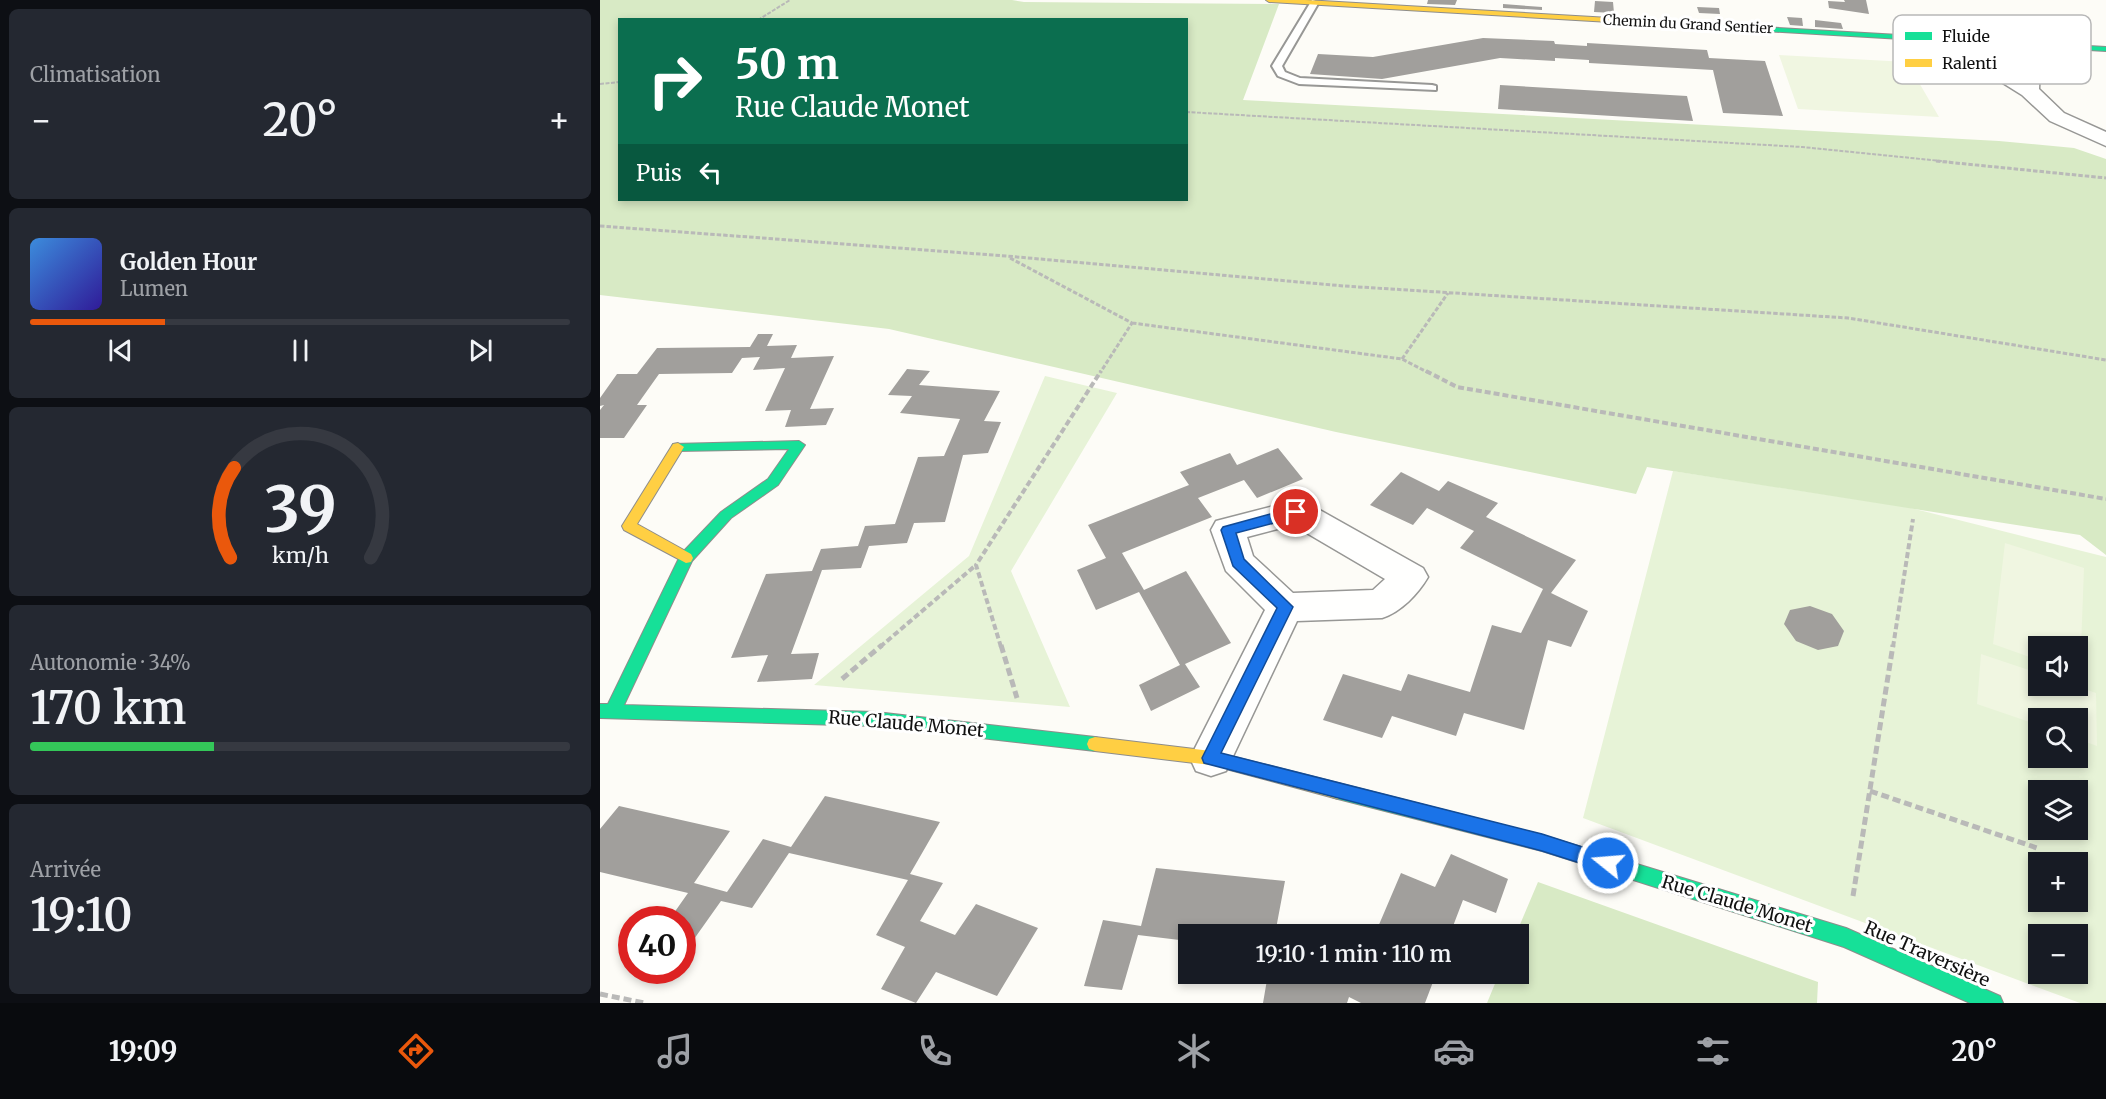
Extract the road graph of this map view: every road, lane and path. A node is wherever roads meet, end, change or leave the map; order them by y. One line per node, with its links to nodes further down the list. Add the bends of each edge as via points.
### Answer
1 (790, 0): 4 (path)
2 (1269, 0): 3 (street, Chemin du Grand Sentier)
3 (1315, 2): 5 (street, Chemin du Grand Sentier); 12 (lane, via 1276,66 1281,74 1299,81)
4 (761, 18)
5 (1893, 37)
6 (2091, 49): 7 (street)
7 (2106, 50)
8 (618, 81): 9 (path)
9 (600, 84)
10 (2020, 84): 13 (street)
11 (2029, 84): 13 (street)
12 (1432, 88)
13 (2029, 91): 15 (street, via 2057,117)
14 (1188, 112): 16 (path, via 1802,147)
15 (2106, 140)
16 (2106, 178)
17 (600, 226): 18 (path)
18 (1006, 256): 19 (path); 20 (path)
19 (1448, 293): 21 (path); 22 (path, via 1848,318)
20 (1132, 323): 21 (path); 26 (path)
21 (1402, 359): 23 (path, via 1457,387)
22 (2106, 360)
23 (2106, 499)
24 (1913, 519): 32 (path)
25 (687, 558): 25 (street, via 726,515 774,482 799,445 679,445 629,526); 28 (street)
26 (976, 565): 29 (path); 30 (path)
27 (1285, 607): 31 (street)
28 (606, 710): 29 (street, Rue Claude Monet)
29 (798, 716): 30 (street, Rue Claude Monet, via 876,719)
30 (1029, 736): 31 (street, Rue Claude Monet)
31 (1210, 758): 34 (street, Rue Claude Monet, via 1542,843)
32 (1870, 791): 33 (path); 34 (path)
33 (2040, 849)
34 (1846, 938): 37 (street, Rue Traversière)
35 (600, 994): 36 (path)
36 (644, 1003)
37 (1993, 1003)

